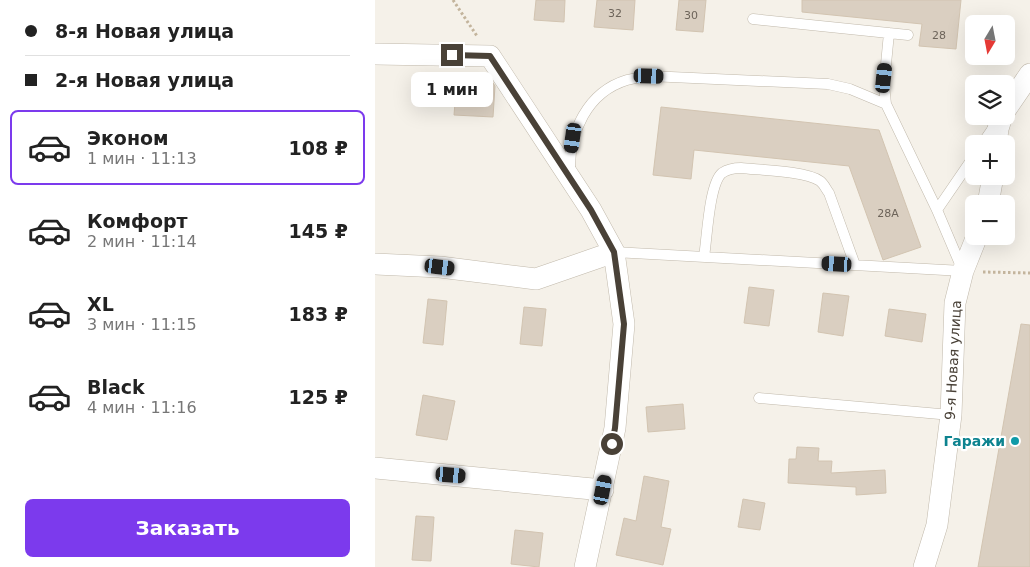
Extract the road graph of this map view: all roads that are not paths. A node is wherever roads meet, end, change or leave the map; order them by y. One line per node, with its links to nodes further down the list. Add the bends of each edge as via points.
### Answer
1 (753, 19): 2 (lane)
2 (889, 33): 3 (lane); 7 (lane)
3 (908, 35)
4 (375, 54): 9 (street, via 490,56)
5 (1030, 74): 6 (street)
6 (1015, 97)
7 (885, 104): 9 (lane, via 850,89 821,83 649,76 626,80 596,98 581,117 573,138); 10 (lane)
8 (965, 169): 10 (lane)
9 (571, 178): 12 (street)
10 (937, 210): 16 (lane)
11 (974, 245): 16 (street, 9-я Новая улица)
12 (614, 252): 13 (lane); 14 (street, via 535,279 440,267); 20 (street, via 624,324 615,428)
13 (704, 257): 15 (lane); 15 (lane, via 716,181 730,169 741,168 808,176 825,185)
14 (375, 264)
15 (855, 265): 16 (lane)
16 (963, 272): 18 (street, 9-я Новая улица, via 954,311)
17 (759, 398): 18 (lane)
18 (951, 415): 22 (street, 9-я Новая улица, via 937,525)
19 (375, 468): 20 (street)
20 (603, 490): 21 (street)
21 (585, 567)
22 (924, 567)

